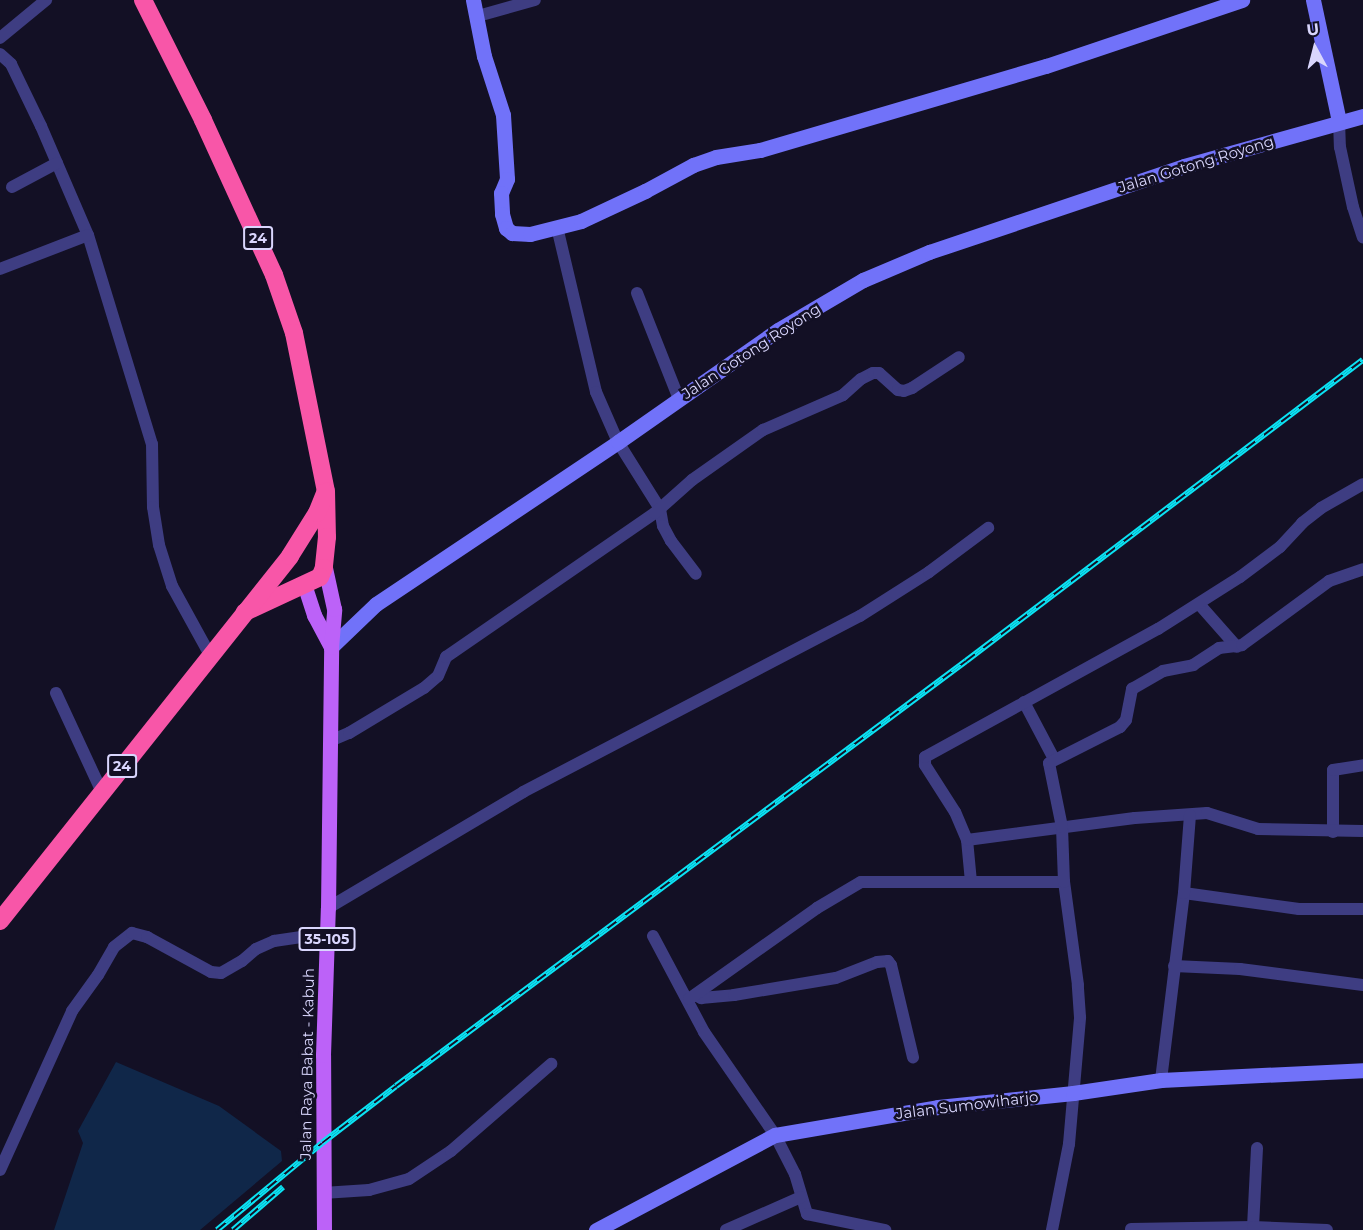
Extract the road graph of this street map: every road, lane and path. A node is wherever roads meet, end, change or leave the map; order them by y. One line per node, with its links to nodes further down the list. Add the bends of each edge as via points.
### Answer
1 (46, 0): 8 (street)
2 (144, 0): 23 (highway, 24, via 274,275 294,333)
3 (473, 0): 7 (street)
4 (535, 0): 7 (street)
5 (1242, 0): 14 (street, via 1046,66 760,150 716,157 581,221)
6 (1313, 0): 11 (street)
7 (478, 16): 14 (street, via 484,56 503,115 507,179 501,193 506,228 512,233 530,234)
8 (0, 38)
9 (0, 54): 12 (street, via 11,64)
10 (1363, 116): 11 (street, Jalan Gotong Royong)
11 (1339, 122): 16 (street, via 1340,147); 20 (street, Jalan Gotong Royong, via 1184,166 906,260 863,280 778,330)
12 (57, 163): 13 (street); 15 (street)
13 (12, 187)
14 (557, 227): 21 (street, via 596,392)
15 (88, 235): 17 (street); 35 (street, via 152,444 153,507 159,545 172,586)
16 (1363, 237)
17 (0, 269)
18 (637, 293): 20 (street)
19 (959, 357): 24 (street, via 904,391 879,373 861,379 843,395 763,430 692,480)
20 (679, 399): 21 (street, Jalan Gotong Royong)
21 (618, 442): 24 (street); 34 (street, Jalan Gotong Royong, via 376,604)
22 (1363, 484): 31 (street, via 1321,508 1280,546)
23 (326, 491): 26 (highway, 24); 27 (highway, 24)
24 (660, 509): 29 (street, via 671,542); 38 (street, via 446,657 438,676 424,688)
25 (988, 528): 50 (street, via 860,616 523,792)
26 (290, 556): 27 (highway, via 299,549 310,548 320,553); 30 (highway, via 289,573); 32 (highway, 24)
27 (324, 563): 30 (highway, 24, via 320,578); 34 (main road, 35-105, via 334,609)
28 (1363, 569): 33 (street, via 1329,581)
29 (696, 574)
30 (304, 584): 32 (highway, 24); 34 (main road, 35-105)
31 (1199, 604): 33 (street); 37 (street, via 1136,643)
32 (244, 612): 35 (highway, 24)
33 (1237, 646): 39 (street, via 1219,648 1194,665 1163,671 1132,689 1123,724)
34 (330, 647): 38 (main road, Jalan Raya Babat - Kabuh / 35-105)
35 (210, 655): 41 (highway, 24)
36 (56, 693): 41 (street)
37 (1024, 702): 39 (street); 46 (street, via 925,759 924,765 955,812)
38 (330, 741): 50 (main road, Jalan Raya Babat - Kabuh / 35-105)
39 (1054, 759): 43 (street, via 1049,766)
40 (1363, 765): 45 (street, via 1333,770)
41 (102, 792): 52 (highway, 24)
42 (1190, 815): 43 (street); 45 (street, via 1207,813 1258,829); 49 (street)
43 (1062, 827): 46 (street); 48 (street)
44 (1363, 831): 45 (street)
45 (1333, 832)
46 (967, 840): 47 (street)
47 (971, 882): 48 (street); 57 (street, via 861,882 817,908)
48 (1064, 882): 62 (street, via 1079,995)
49 (1184, 893): 51 (street, via 1299,909); 55 (street)
50 (328, 908): 53 (main road, Jalan Raya Babat - Kabuh / 35-105)
51 (1363, 909)
52 (0, 921)
53 (328, 933): 65 (street, via 274,941 221,973 211,972 147,937 132,933 114,947 72,1011); 66 (main road, Jalan Raya Babat - Kabuh / 35-105)
54 (653, 936): 57 (street)
55 (1174, 966): 56 (street, via 1240,969); 61 (street)
56 (1363, 985)
57 (692, 997): 58 (street, via 726,996 836,978 888,961); 63 (street, via 704,1032)
58 (914, 1057)
59 (551, 1064): 66 (street, via 451,1151 408,1179 369,1190)
60 (1363, 1070): 61 (street, Jalan Sumowiharjo)
61 (1161, 1080): 62 (street, Jalan Sumowiharjo)
62 (1073, 1093): 63 (street, Jalan Sumowiharjo, via 938,1107); 74 (street, via 1069,1144)
63 (776, 1135): 67 (street, via 795,1174); 71 (street, Jalan Sumowiharjo)
64 (1257, 1148): 68 (street)
65 (0, 1170)
66 (323, 1193): 70 (main road, Jalan Raya Babat - Kabuh / 35-105)
67 (801, 1197): 72 (street); 73 (street, via 810,1216)
68 (1253, 1227): 69 (street); 75 (street)
69 (1131, 1229)
70 (324, 1230)
71 (596, 1230)
72 (726, 1230)
73 (885, 1230)
74 (1052, 1230)
75 (1327, 1230)

